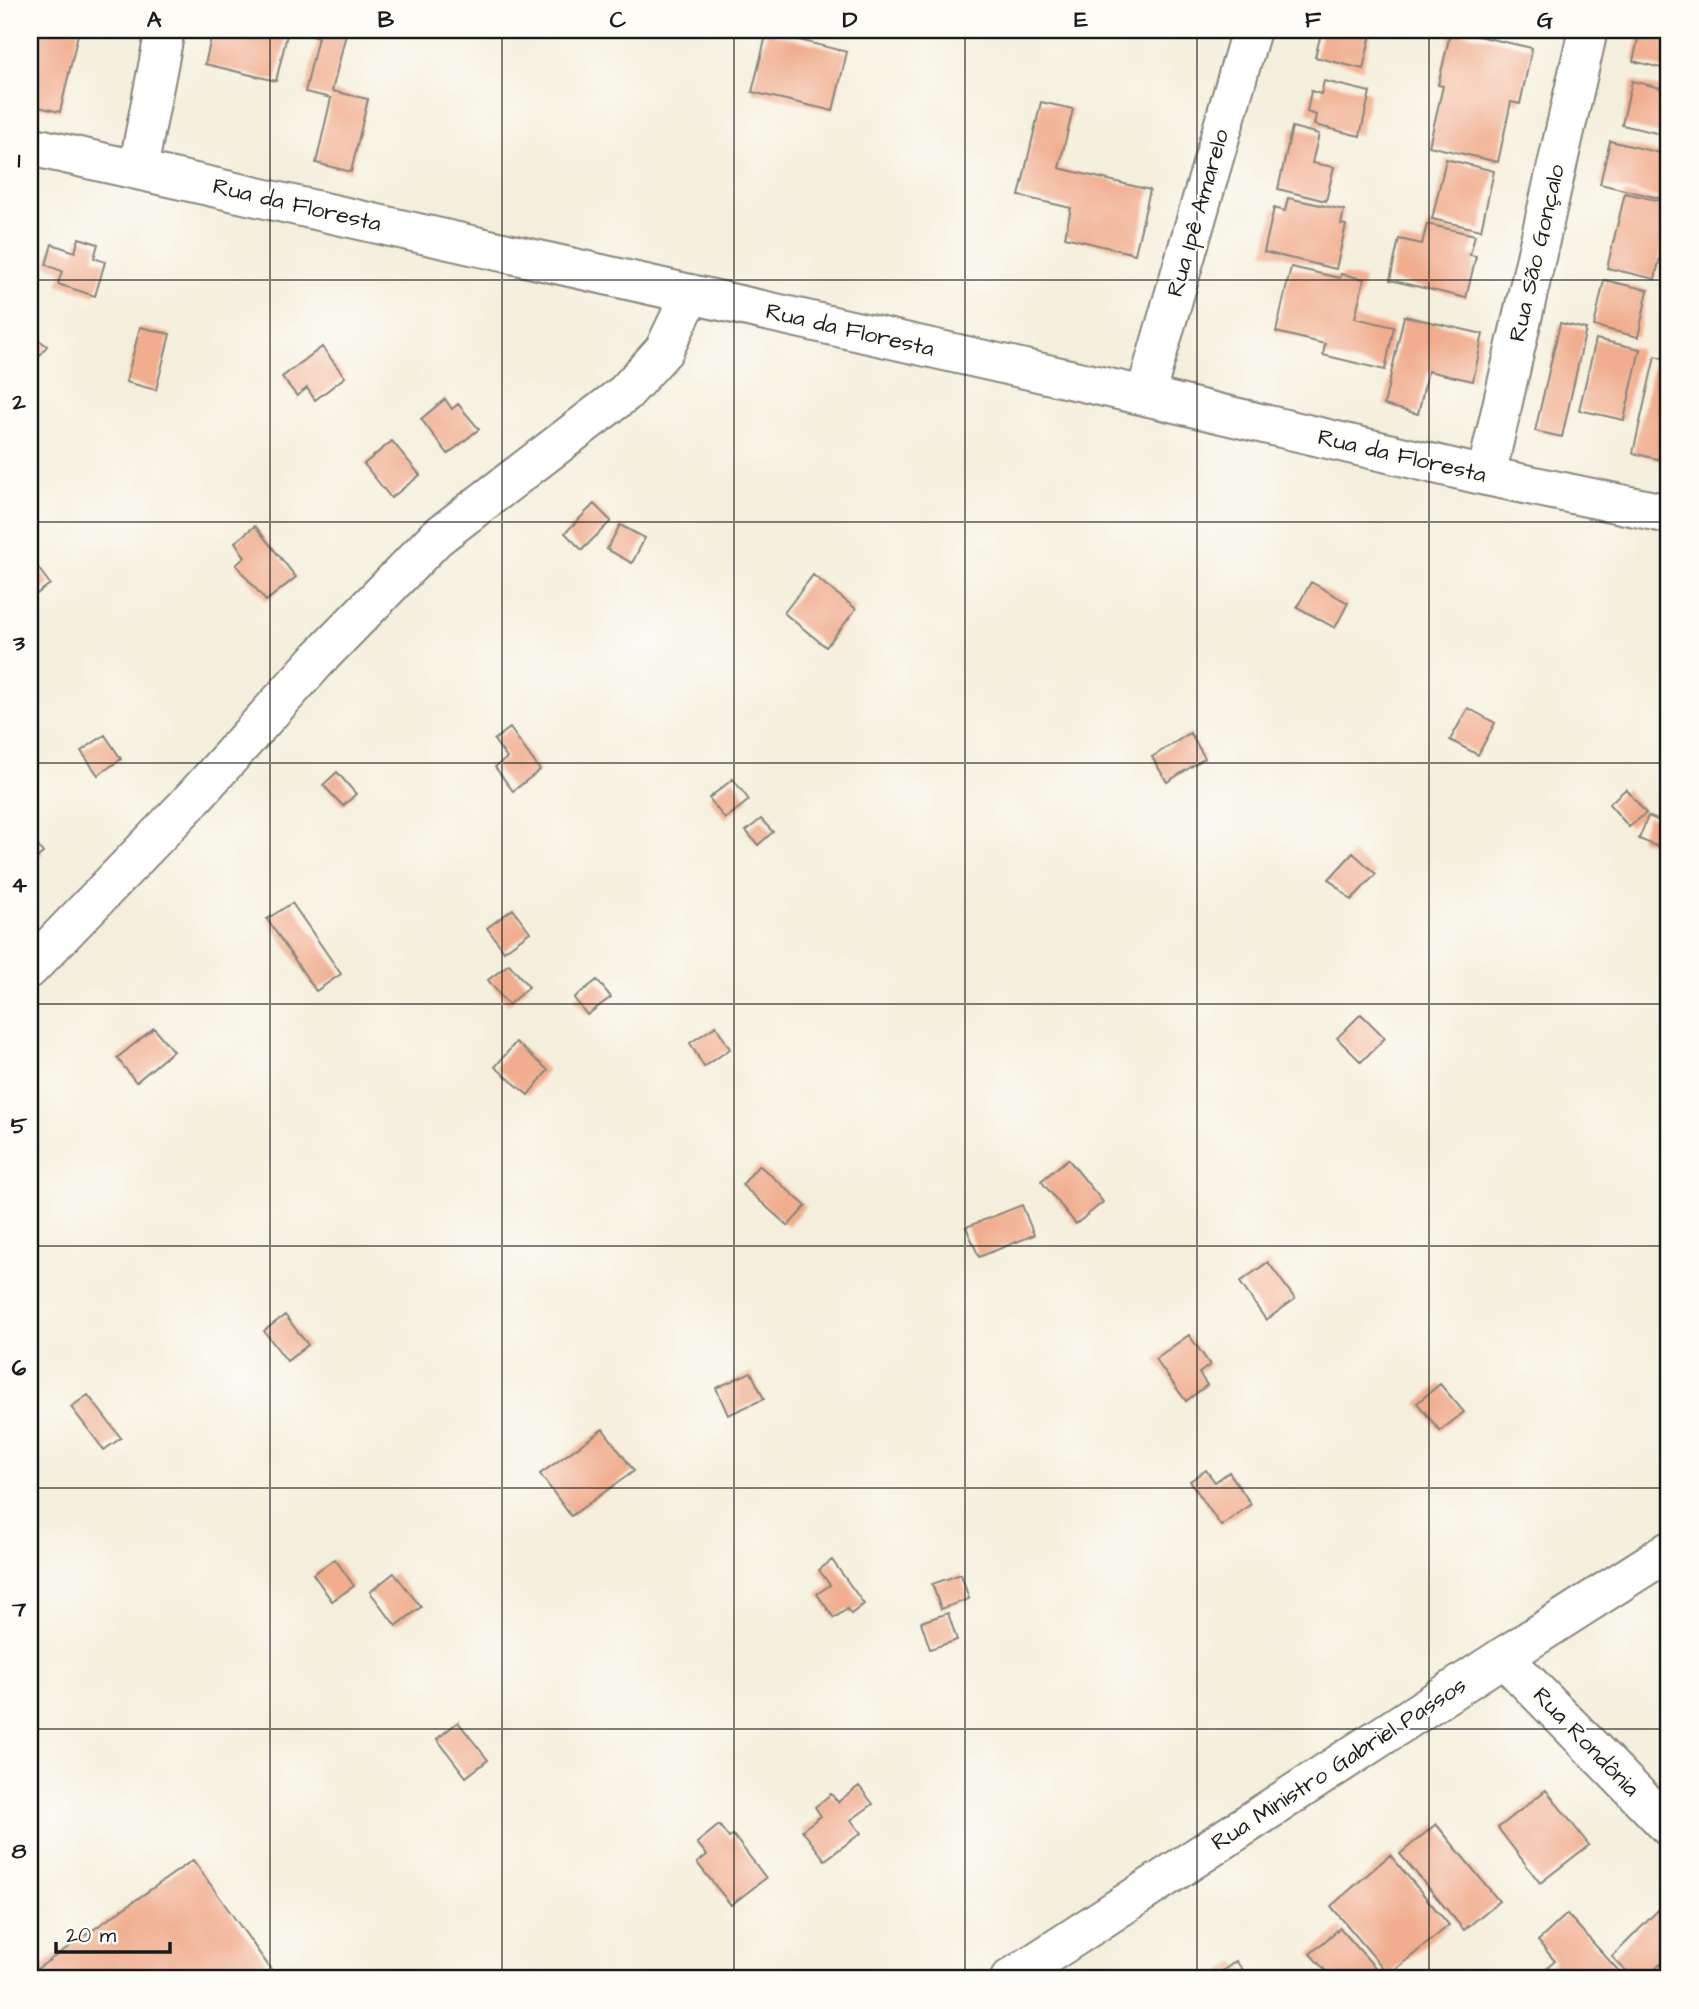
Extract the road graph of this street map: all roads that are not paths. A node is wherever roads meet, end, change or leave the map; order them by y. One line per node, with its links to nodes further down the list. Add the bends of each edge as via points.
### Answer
1 (165, 30): 5 (street)
2 (1251, 30): 7 (street, Rua Ipê Amarelo)
3 (1588, 30): 8 (street, Rua São Gonçalo)
4 (30, 146): 5 (street, Rua da Floresta)
5 (138, 169): 6 (street, Rua da Floresta)
6 (691, 294): 7 (street, Rua da Floresta); 10 (street, via 664,350 625,393 436,538)
7 (1145, 396): 8 (street, Rua da Floresta)
8 (1486, 476): 9 (street, Rua da Floresta)
9 (1669, 514)
10 (30, 968)
11 (1669, 1551): 12 (street, Rua Ministro Gabriel Passos)
12 (1503, 1657): 13 (street, Rua Rondônia); 14 (street, Rua Ministro Gabriel Passos)
13 (1669, 1827)
14 (1010, 1979)

